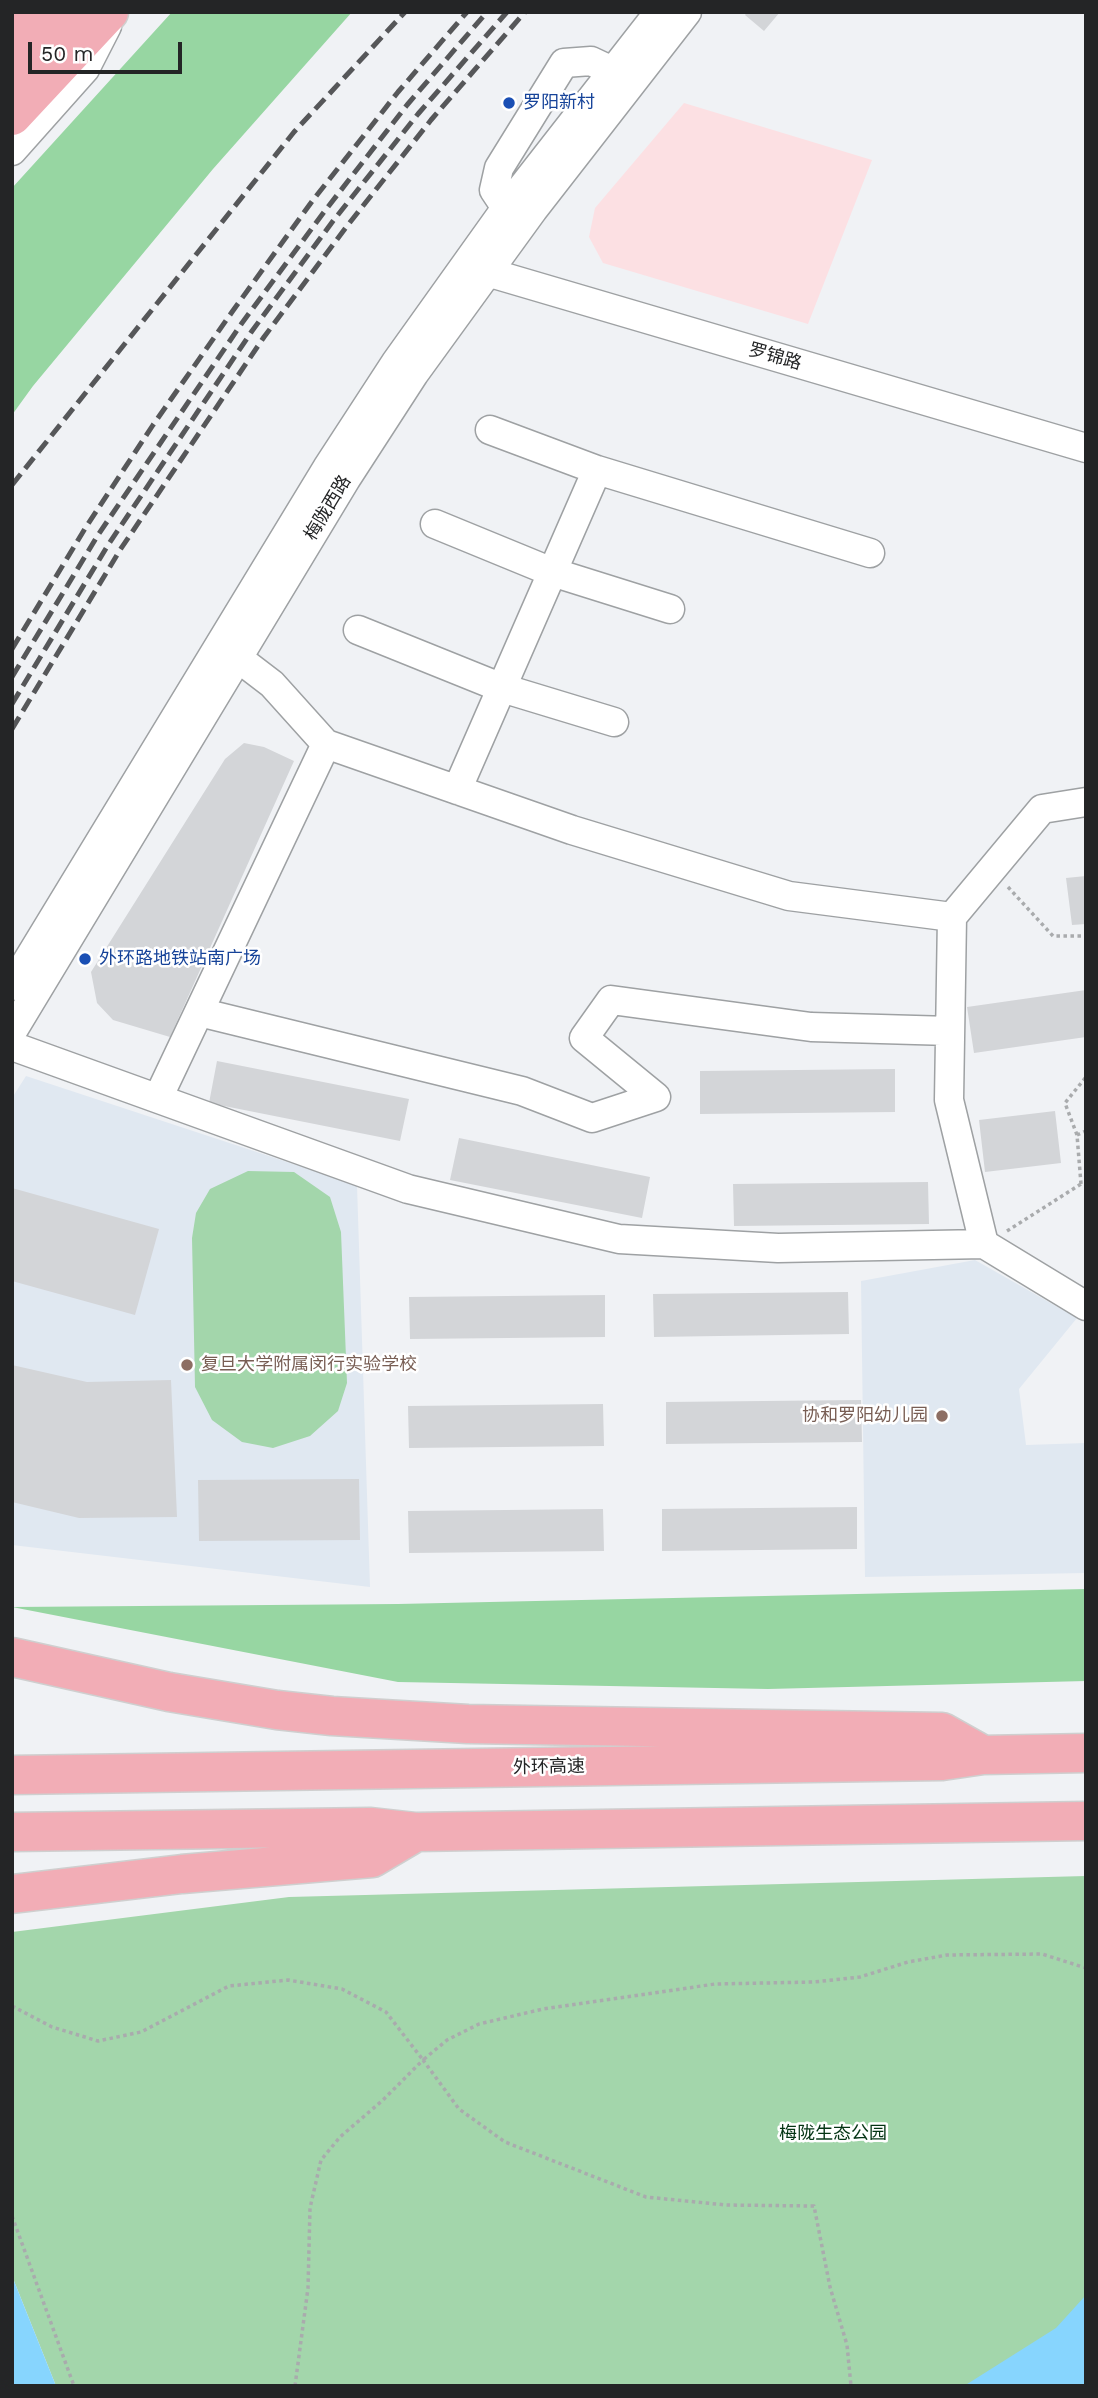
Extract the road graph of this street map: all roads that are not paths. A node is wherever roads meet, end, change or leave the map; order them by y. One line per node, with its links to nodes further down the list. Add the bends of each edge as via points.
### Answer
1 (29, 12): 6 (highway)
2 (68, 12): 8 (highway)
3 (111, 12): 9 (highway); 10 (street, via 85,69)
4 (659, 12): 7 (street, 梅陇西路)
5 (687, 12): 7 (street, 梅陇西路)
6 (12, 31)
7 (622, 76): 11 (street, 梅陇西路); 11 (street, via 591,61 564,62 499,168 494,190); 12 (street, 梅陇西路)
8 (14, 78)
9 (12, 116)
10 (12, 151)
11 (506, 208): 12 (street, 梅陇西路)
12 (476, 269): 14 (street, 罗锦路); 21 (street, 梅陇西路); 28 (street, 梅陇西路, via 396,362 327,468)
13 (490, 430): 15 (street)
14 (1086, 447)
15 (597, 470): 17 (street); 18 (street)
16 (435, 524): 18 (street)
17 (870, 552)
18 (552, 572): 19 (street); 22 (street)
19 (670, 609)
20 (358, 630): 22 (street)
21 (238, 658): 24 (street, via 272,684); 31 (street, 梅陇西路)
22 (502, 688): 23 (street); 25 (street)
23 (614, 722)
24 (326, 744): 25 (street); 29 (street)
25 (457, 790): 27 (street, via 789,895)
26 (1086, 802): 27 (street, via 1042,809)
27 (952, 917): 30 (street)
28 (12, 986)
29 (199, 1012): 30 (street, via 522,1091 592,1118 656,1097 584,1038 611,1000 811,1027); 33 (street)
30 (950, 1031): 34 (street, via 948,1100)
31 (12, 1032)
32 (12, 1046): 33 (street)
33 (158, 1098): 34 (street, via 408,1189 619,1238 778,1248)
34 (984, 1244): 35 (street)
35 (1086, 1306)
36 (22, 1658): 38 (highway, via 117,1681 277,1710 400,1721 942,1732)
37 (1086, 1753): 38 (highway, 外环高速)
38 (983, 1755): 39 (highway, 外环高速, via 928,1761)
39 (16, 1775)
40 (1086, 1821): 42 (highway)
41 (15, 1832): 42 (highway, via 371,1827)
42 (416, 1832): 43 (highway, via 372,1858)
43 (12, 1894)

